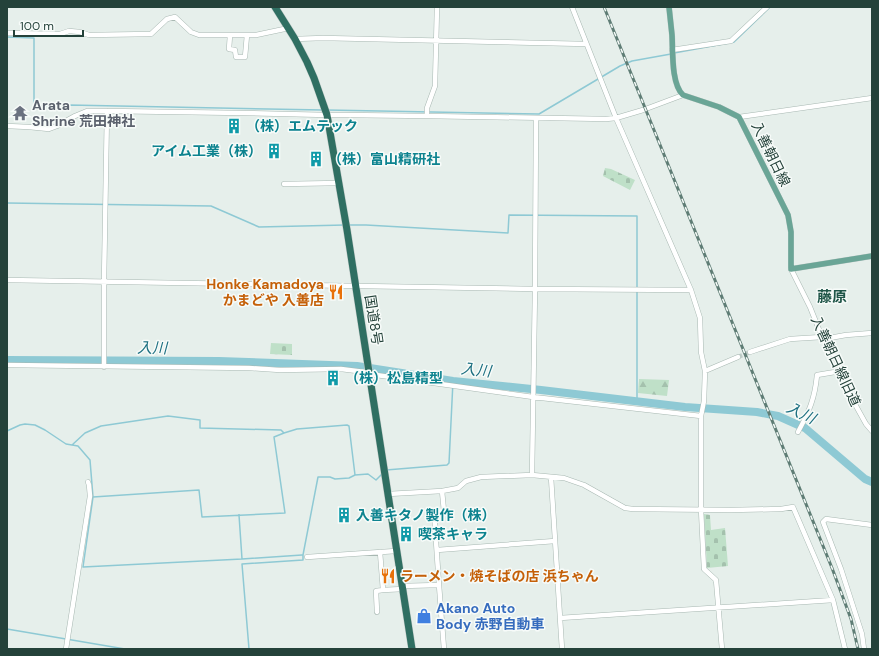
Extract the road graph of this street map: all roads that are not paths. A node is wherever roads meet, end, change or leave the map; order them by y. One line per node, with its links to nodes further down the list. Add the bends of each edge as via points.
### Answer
1 (275, 7): 6 (highway, 国道8号)
2 (437, 7): 11 (street)
3 (572, 7): 12 (street)
4 (669, 7): 13 (main road)
5 (767, 7): 13 (street, via 731,40)
6 (289, 28): 9 (street); 10 (highway, 国道8号)
7 (7, 34): 8 (street, via 60,34 69,31 89,35 151,34 167,19 175,17 191,32 199,35)
8 (230, 35): 9 (street); 9 (street, via 229,49 235,50 236,57 245,57)
9 (247, 35)
10 (295, 39): 11 (street); 17 (highway, 国道8号, via 314,78)
11 (437, 41): 12 (street); 18 (street, via 435,86 427,108)
12 (586, 44): 21 (street)
13 (672, 50): 14 (main road, via 676,81)
14 (683, 95): 19 (main road, 入善朝日線); 21 (street)
15 (872, 98): 19 (street)
16 (107, 111): 17 (street); 22 (street, via 87,111 49,129); 28 (street)
17 (327, 115): 18 (street); 23 (highway, 国道8号)
18 (427, 116): 20 (street)
19 (739, 117): 26 (main road, 入善朝日線, via 788,215)
20 (536, 118): 21 (street); 30 (street)
21 (616, 118): 31 (street)
22 (7, 126)
23 (339, 183): 24 (street); 29 (highway, 国道8号)
24 (284, 184)
25 (872, 256): 26 (main road)
26 (790, 269): 33 (street, 入善朝日線旧道)
27 (7, 280): 28 (street)
28 (104, 282): 29 (street); 37 (street)
29 (355, 286): 30 (street); 40 (highway, 国道8号)
30 (535, 289): 31 (street); 41 (street)
31 (691, 290): 38 (street, via 700,318 701,352)
32 (872, 333): 33 (street)
33 (823, 338): 34 (street, via 790,339); 39 (street, 入善朝日線旧道)
34 (750, 352)
35 (738, 357): 38 (street)
36 (7, 365): 37 (street)
37 (104, 366): 40 (street, via 341,369)
38 (705, 371): 42 (street)
39 (841, 371): 43 (street, 入善朝日線旧道, via 846,388); 46 (street, via 817,375 813,399)
40 (369, 374): 41 (street); 51 (highway, 国道8号)
41 (533, 397): 42 (street); 47 (street)
42 (701, 416): 52 (street)
43 (866, 424): 44 (street); 45 (street, 入善朝日線旧道)
44 (872, 425)
45 (872, 431)
46 (798, 432)
47 (532, 475): 48 (street); 50 (street, via 481,477 458,488)
48 (551, 477): 52 (street, via 564,478 584,485 633,510); 54 (street)
49 (88, 482): 66 (street, via 90,496)
50 (442, 491): 51 (street); 55 (street, via 444,511 434,512)
51 (388, 494): 56 (highway, 国道8号)
52 (701, 509): 62 (street, via 793,507); 63 (street, via 704,569 716,580)
53 (872, 525): 72 (street, via 826,519 823,522 862,634)
54 (555, 541): 55 (street); 65 (street)
55 (437, 550): 59 (street)
56 (396, 551): 57 (street); 60 (highway, 国道8号)
57 (380, 552): 58 (street); 61 (street)
58 (307, 557)
59 (439, 585): 60 (street); 68 (street)
60 (402, 588): 61 (street); 67 (highway, 国道8号)
61 (383, 590): 64 (street, via 376,591)
62 (832, 600): 63 (street); 71 (street)
63 (719, 607): 65 (street); 70 (street)
64 (377, 612)
65 (560, 618): 69 (street)
66 (66, 649)
67 (412, 649)
68 (444, 649)
69 (562, 649)
70 (722, 649)
71 (845, 649)
72 (864, 649)

